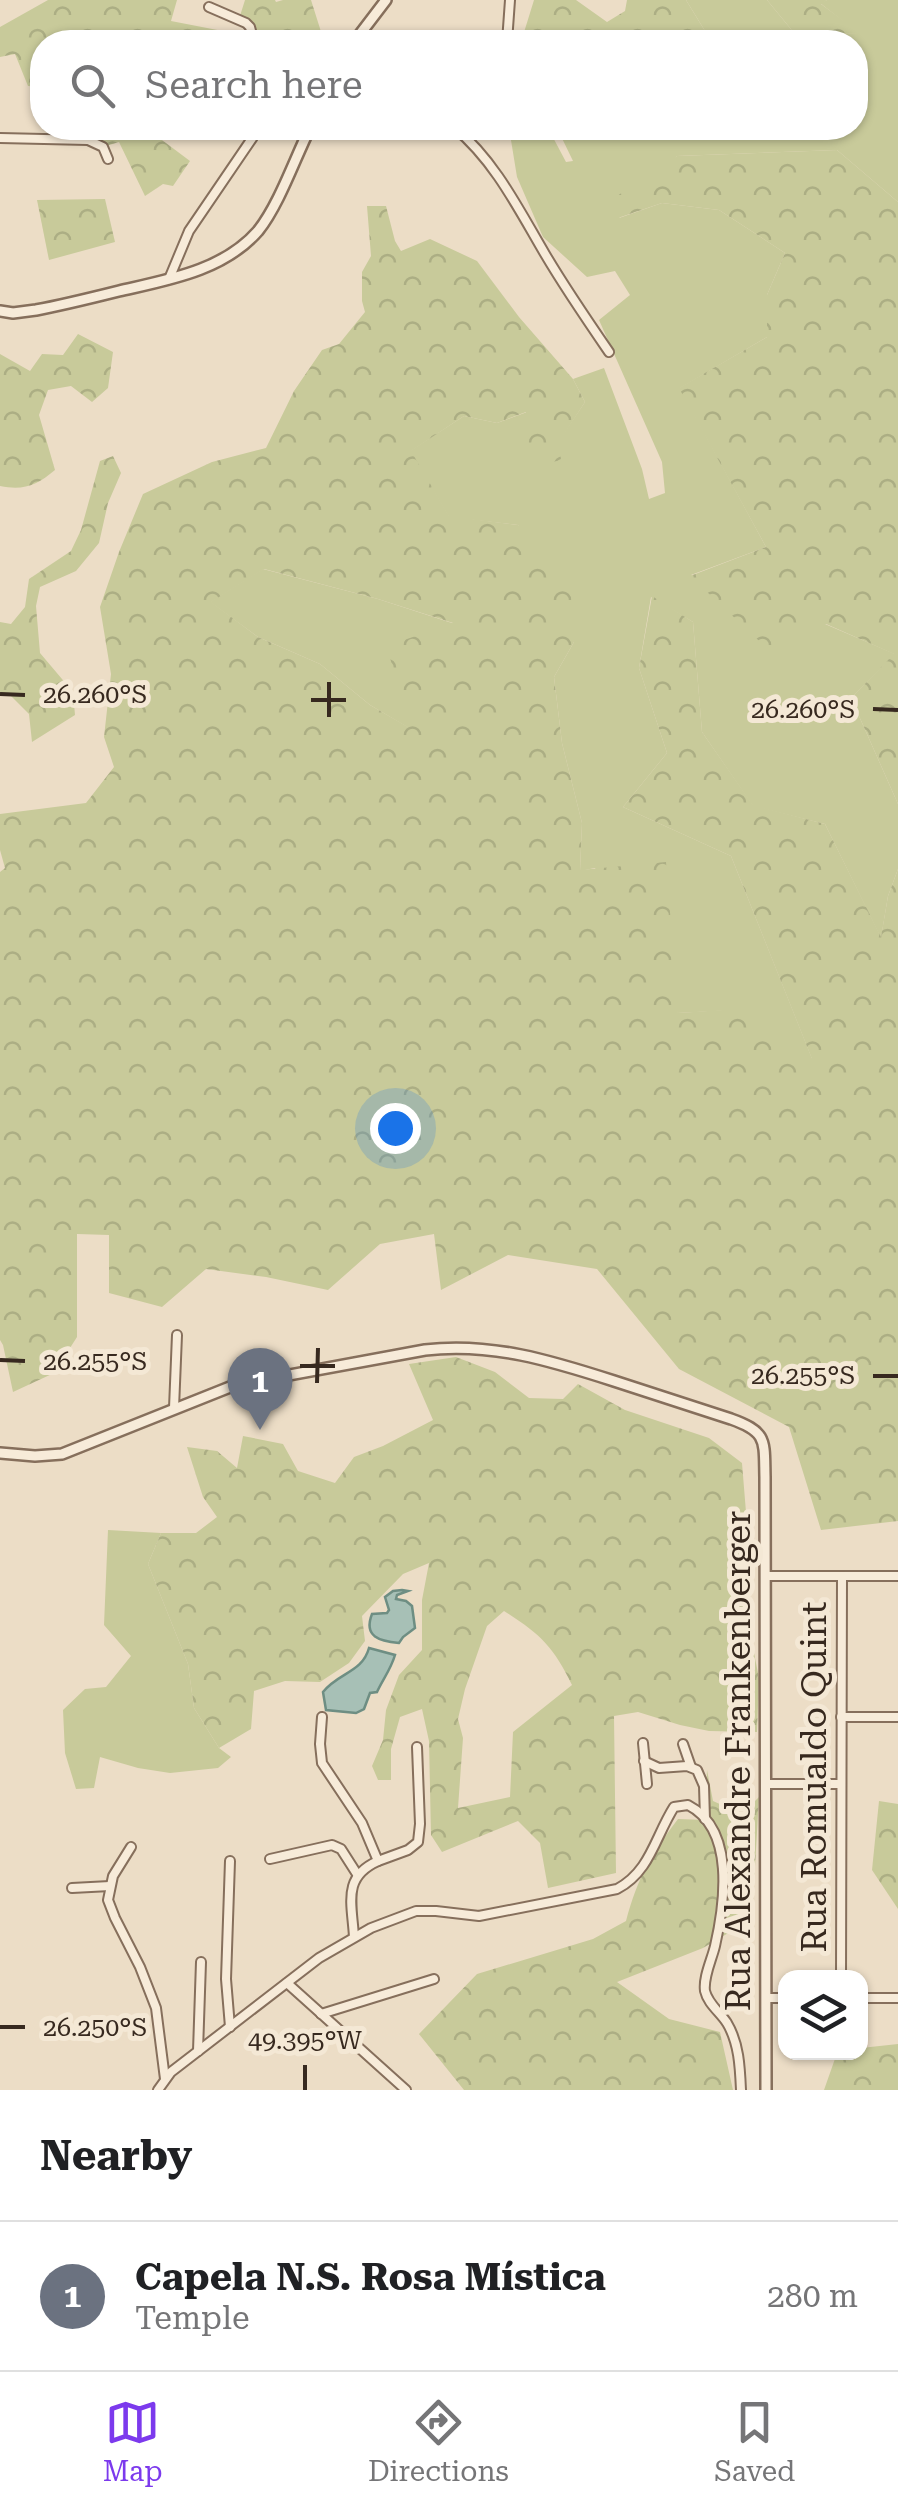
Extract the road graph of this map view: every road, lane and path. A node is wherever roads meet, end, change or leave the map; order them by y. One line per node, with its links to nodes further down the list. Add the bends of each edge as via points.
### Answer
1 (386, 0): 5 (street)
2 (510, 0): 6 (street)
3 (209, 7): 4 (street)
4 (251, 30)
5 (363, 30)
6 (508, 30)
7 (0, 138): 8 (street)
8 (30, 139)
9 (88, 140): 13 (street)
10 (250, 140): 14 (street, via 189,231)
11 (304, 140): 14 (street, via 259,229 217,262)
12 (469, 140): 16 (street)
13 (108, 160)
14 (168, 279): 15 (street, via 36,310)
15 (0, 311)
16 (609, 352)
17 (177, 1336): 18 (street)
18 (174, 1408): 19 (street, via 62,1454); 20 (street, Rua Alexandre Frankenberger, via 248,1382 426,1350 518,1354 758,1433 764,1450)
19 (0, 1453)
20 (766, 1576): 21 (street); 32 (street, Rua Alexandre Frankenberger)
21 (842, 1576): 22 (street); 24 (street, Rua Romualdo Quint)
22 (898, 1576)
23 (322, 1717): 38 (street, via 322,1764)
24 (840, 1717): 25 (street); 33 (street, Rua Romualdo Quint)
25 (898, 1717)
26 (643, 1744): 29 (street)
27 (683, 1744): 30 (street)
28 (417, 1747): 38 (street, via 418,1842)
29 (644, 1761): 30 (street); 31 (street)
30 (691, 1767): 34 (street, via 701,1774)
31 (646, 1784)
32 (766, 1784): 33 (street); 47 (street, Rua Alexandre Frankenberger)
33 (840, 1784): 44 (street, Rua Romualdo Quint)
34 (705, 1819): 42 (street, via 688,1805 674,1808 642,1869 617,1890 479,1916 416,1911); 57 (street, via 720,1844 723,1869 717,1941 705,1986 735,2040)
35 (131, 1847): 40 (street)
36 (270, 1858): 39 (street, via 332,1845)
37 (230, 1861): 52 (street)
38 (378, 1861): 39 (street)
39 (357, 1874): 42 (street)
40 (110, 1886): 41 (street); 54 (street, via 110,1907 156,2008)
41 (72, 1888)
42 (354, 1937): 46 (street)
43 (201, 1962): 53 (street)
44 (841, 1970)
45 (434, 1979): 51 (street)
46 (287, 1982): 51 (street); 52 (street)
47 (767, 1998): 48 (street); 58 (street, Rua Alexandre Frankenberger)
48 (778, 1998)
49 (868, 1998): 50 (street)
50 (898, 1998)
51 (321, 2014): 56 (street)
52 (230, 2027): 53 (street)
53 (198, 2052): 54 (street)
54 (164, 2080): 55 (street)
55 (158, 2090)
56 (406, 2090)
57 (741, 2090)
58 (766, 2090)

